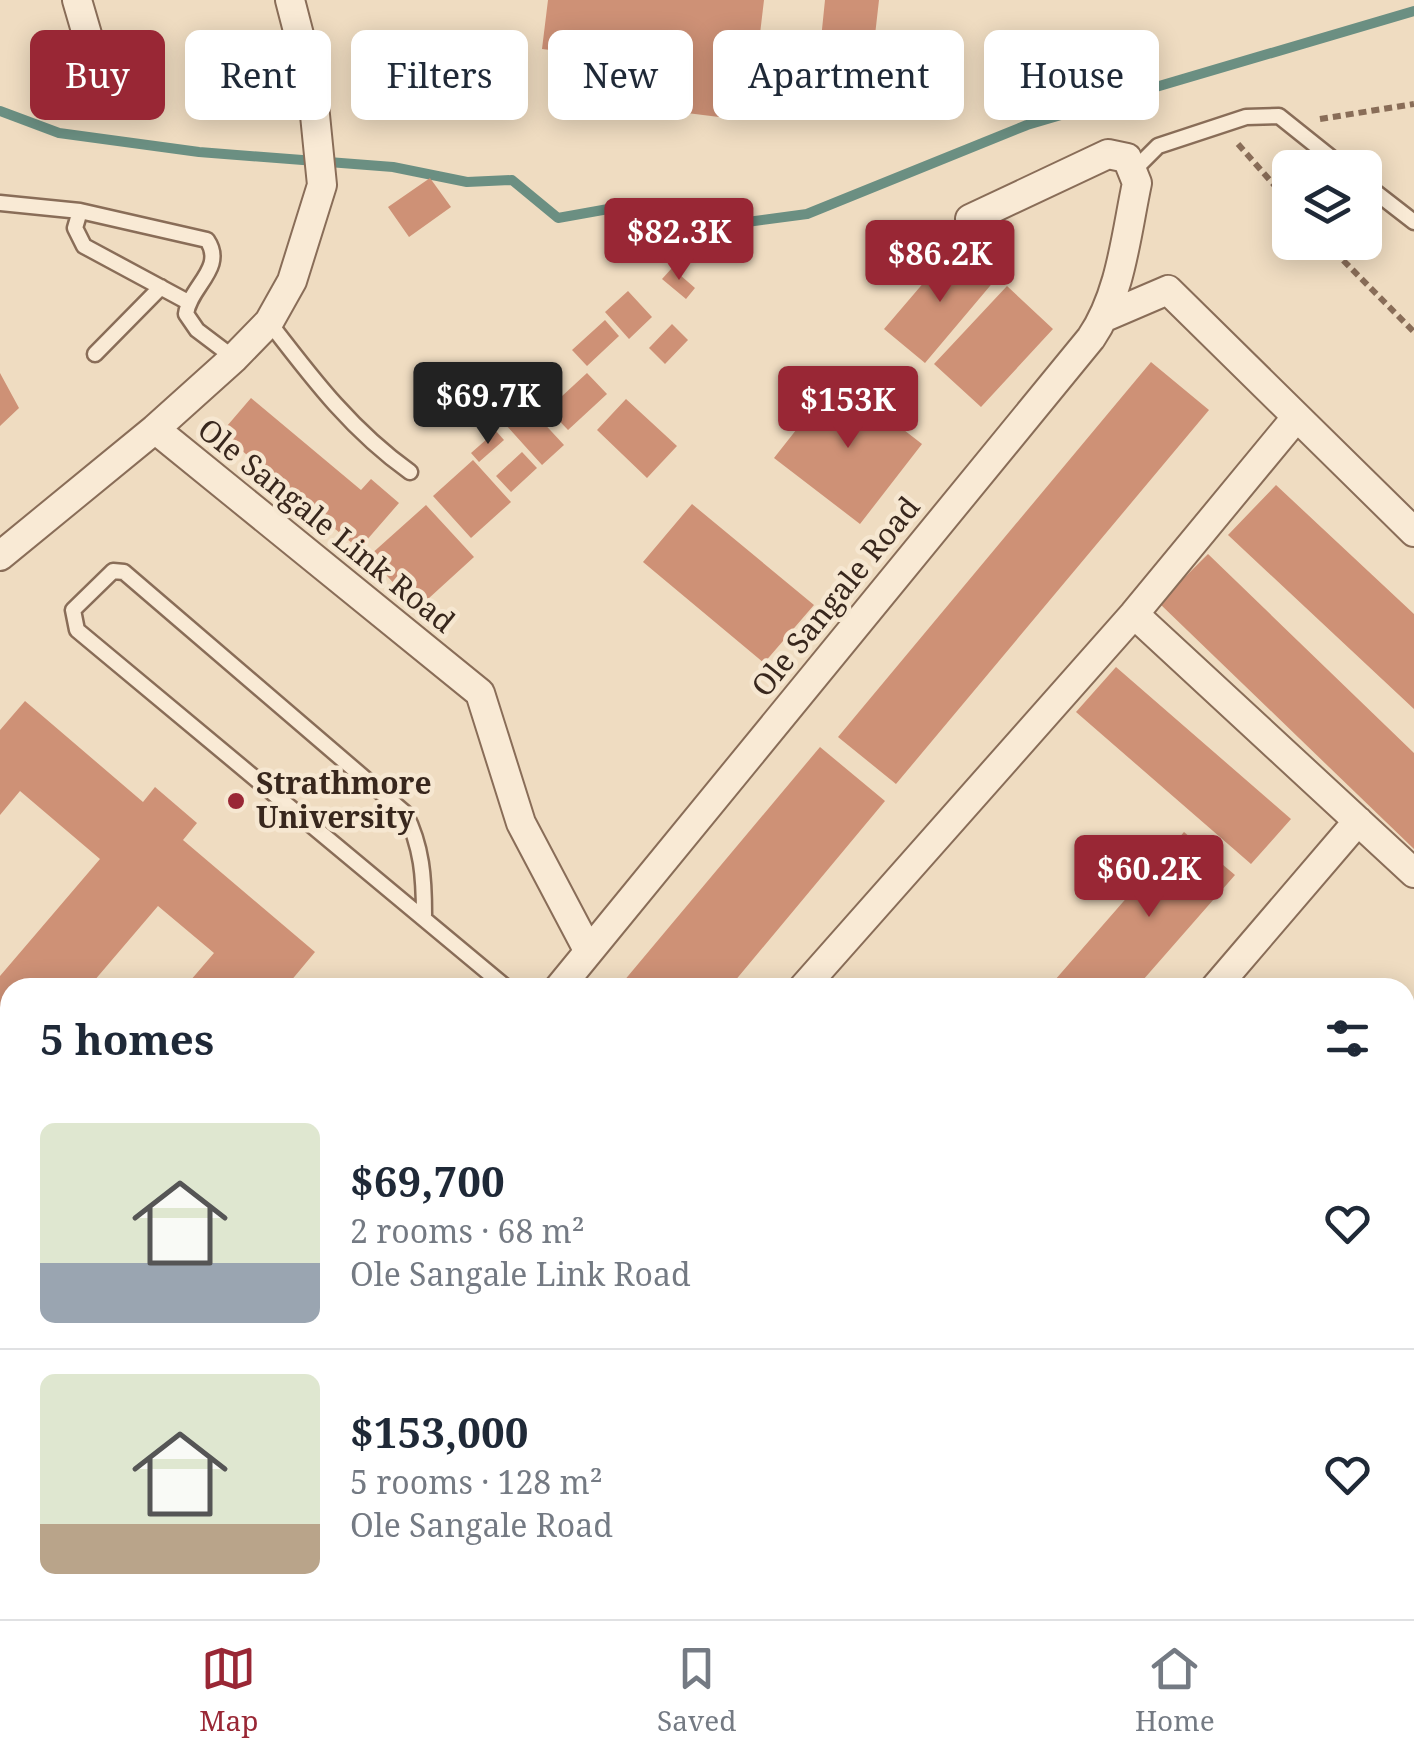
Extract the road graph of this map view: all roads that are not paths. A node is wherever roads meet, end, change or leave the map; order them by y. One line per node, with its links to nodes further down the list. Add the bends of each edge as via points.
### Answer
1 (77, 0): 3 (street)
2 (290, 0): 14 (street, Ole Sangale Link Road, via 312,86 322,185 292,281)
3 (86, 30)
4 (1322, 150): 5 (lane, via 1279,116 1246,117 1158,146)
5 (1134, 170): 9 (street, via 1127,158 1108,154); 13 (street, Ole Sangale Road, via 1137,183)
6 (1382, 197): 10 (lane)
7 (0, 204): 8 (lane)
8 (80, 211): 11 (lane, via 75,228 84,246); 12 (lane, via 207,240 214,263)
9 (970, 219)
10 (1414, 222)
11 (160, 287): 12 (lane); 15 (lane)
12 (188, 302): 16 (lane, via 190,323)
13 (1104, 317): 17 (street, via 1168,290); 26 (street, Ole Sangale Road)
14 (269, 322): 16 (street, Ole Sangale Link Road); 19 (lane, via 332,405)
15 (94, 354)
16 (234, 358): 18 (street, Ole Sangale Link Road)
17 (1295, 418): 20 (street); 22 (street)
18 (155, 429): 21 (street); 26 (street, Ole Sangale Link Road, via 480,693 521,823)
19 (410, 472)
20 (1414, 532)
21 (0, 556)
22 (1134, 614): 23 (street); 29 (street)
23 (1358, 820): 24 (street); 30 (street)
24 (1414, 872)
25 (424, 914): 25 (lane, via 77,630 73,610 113,572 124,572 405,813 424,869); 27 (lane)
26 (588, 950): 28 (street, Ole Sangale Road)
27 (496, 978)
28 (567, 978)
29 (812, 978)
30 (1224, 978)

